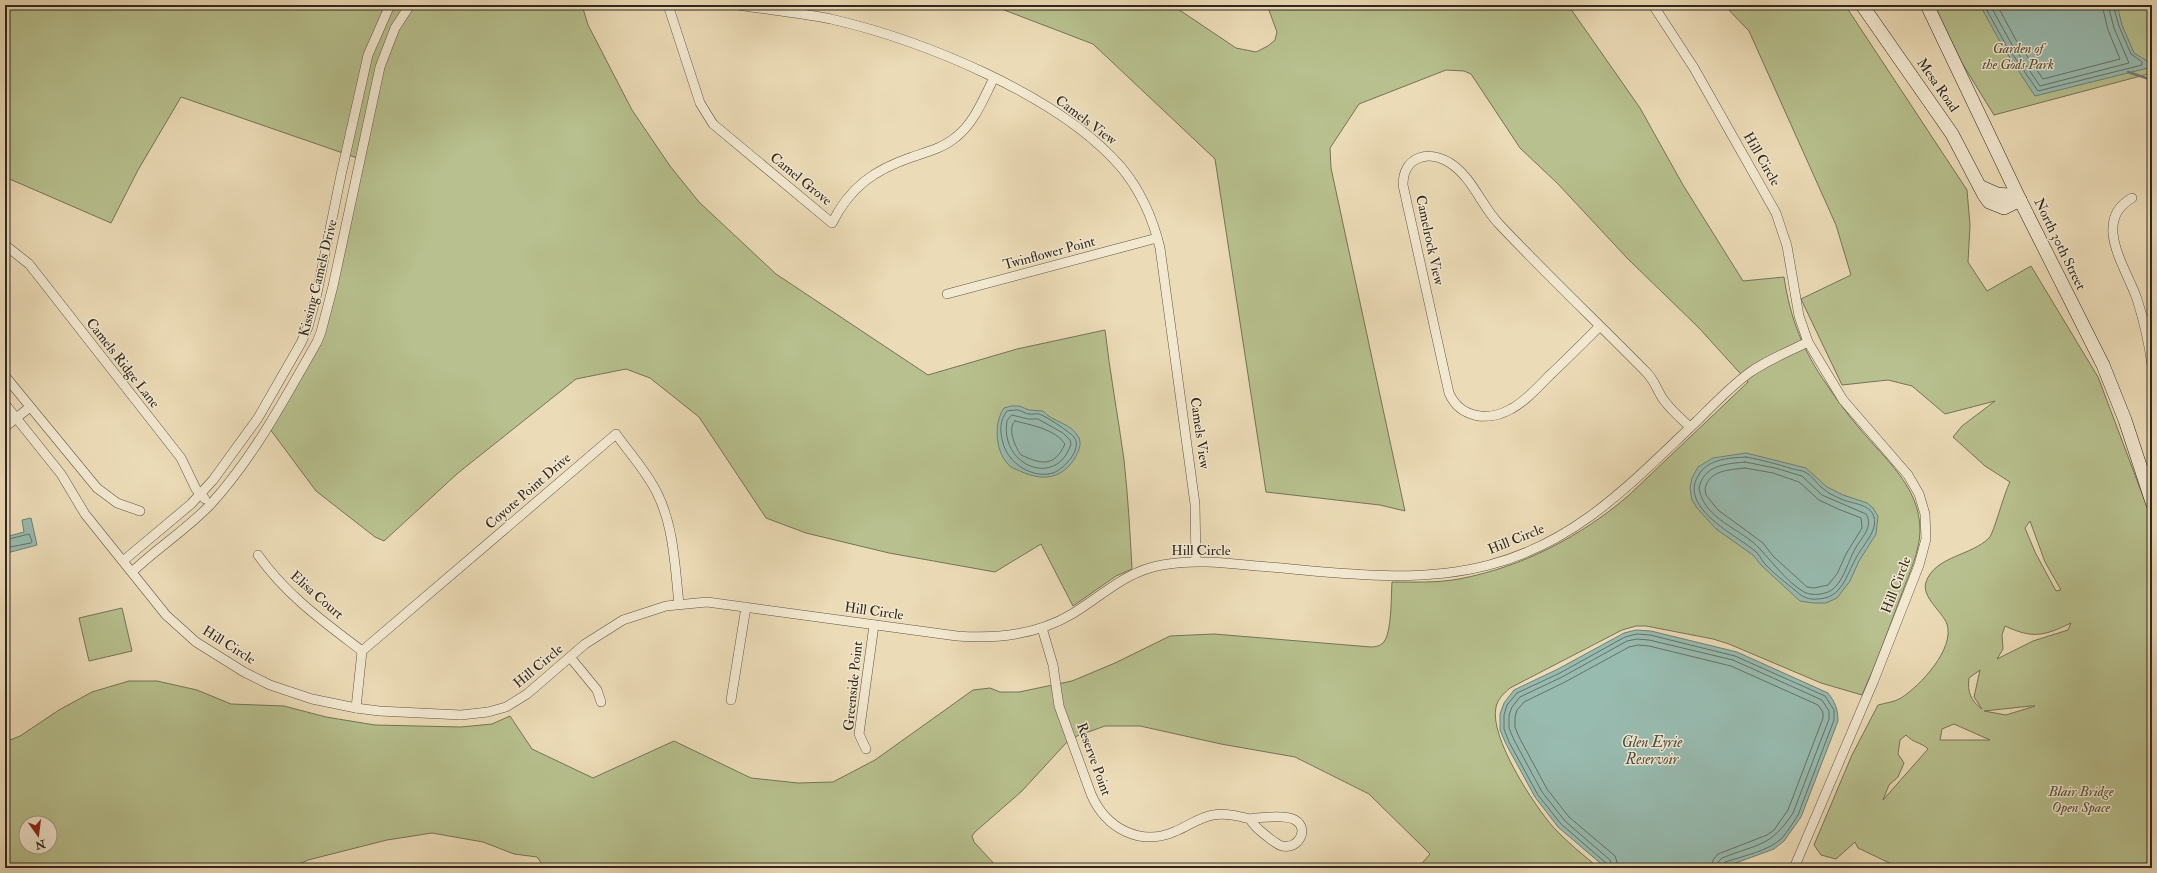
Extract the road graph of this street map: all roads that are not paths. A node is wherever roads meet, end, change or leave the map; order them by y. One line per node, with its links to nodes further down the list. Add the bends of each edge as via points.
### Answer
1 (390, 5): 23 (street, Kissing Camels Drive, via 368,55 308,327 258,418)
2 (410, 5): 25 (street, Kissing Camels Drive, via 395,28 380,67 322,332 266,430)
3 (668, 5): 8 (street, Camel Grove, via 700,102 713,124 832,223 844,202 860,184 877,172 944,145 962,132 977,112)
4 (738, 5): 8 (street, Camels View, via 830,19 873,30 951,58)
5 (1653, 5): 15 (street, Hill Circle, via 1694,68 1776,213 1787,246 1799,316)
6 (1862, 5): 10 (main road, Mesa Road, via 1944,120 1989,202 2004,208)
7 (1927, 5): 10 (main road, North 30th Street)
8 (994, 78): 11 (street, Camels View, via 1049,108 1110,155 1140,195)
9 (2132, 198): 16 (street, via 2117,211 2112,232 2115,249 2134,290 2142,315)
10 (2020, 200): 24 (main road, North 30th Street, via 2106,371)
11 (1157, 238): 13 (street, Twinflower Point); 29 (street, Camels View, via 1196,504)
12 (5, 245): 23 (street, Camels Ridge Lane, via 29,264 182,458 192,483)
13 (947, 294)
14 (1600, 326): 14 (street, Camelrock View, via 1532,393 1512,409 1486,417 1472,415 1455,404 1449,393 1404,185 1403,177 1408,165 1420,157 1428,156 1439,158 1457,169 1498,223); 22 (street, Camelrock View, via 1649,375 1662,398)
15 (1808, 342): 22 (street, Hill Circle, via 1750,372); 42 (street, Hill Circle, via 1843,400 1914,485 1922,504 1926,527 1924,551 1919,565 1874,680)
16 (2152, 365)
17 (5, 376): 19 (street)
18 (5, 404): 20 (street, Hill Circle)
19 (30, 406): 20 (street); 26 (street, via 102,493 117,503)
20 (16, 418): 21 (street); 28 (street, Hill Circle, via 61,474 85,514)
21 (5, 427)
22 (1690, 427): 29 (street, Hill Circle, via 1619,494 1587,520 1530,551 1490,565 1436,574 1396,576)
23 (201, 494): 25 (street, Camels Ridge Lane); 28 (street, Kissing Camels Drive)
24 (2152, 502)
25 (211, 504): 30 (street, Kissing Camels Drive)
26 (140, 511)
27 (258, 555): 35 (street, Elisa Court, via 297,600)
28 (123, 561): 30 (street, Hill Circle)
29 (1196, 561): 34 (street, Hill Circle, via 1158,565 1133,574 1070,615)
30 (132, 572): 39 (street, Hill Circle, via 166,615 196,642 238,668 292,693)
31 (679, 604): 32 (street, Hill Circle, via 707,602); 35 (street, Coyote Point Drive, via 671,538 664,508 652,483 616,434); 36 (street, Hill Circle, via 648,610 623,620 598,635)
32 (746, 607): 33 (street, Hill Circle); 37 (street)
33 (874, 625): 34 (street, Hill Circle, via 975,637 1006,635); 40 (street, Greenside Point, via 860,734)
34 (1042, 628): 41 (street, Reserve Point, via 1053,665 1059,706 1091,794 1106,819 1123,831 1143,837 1167,834 1211,815 1231,814)
35 (362, 651): 39 (street)
36 (570, 657): 38 (street, via 597,690); 39 (street, Hill Circle, via 517,701 488,712 461,715)
37 (732, 700)
38 (601, 702)
39 (356, 708)
40 (866, 749)
41 (1250, 819): 41 (street, Reserve Point, via 1254,826 1280,846 1293,846 1301,838 1301,826 1291,818)
42 (1794, 868)

